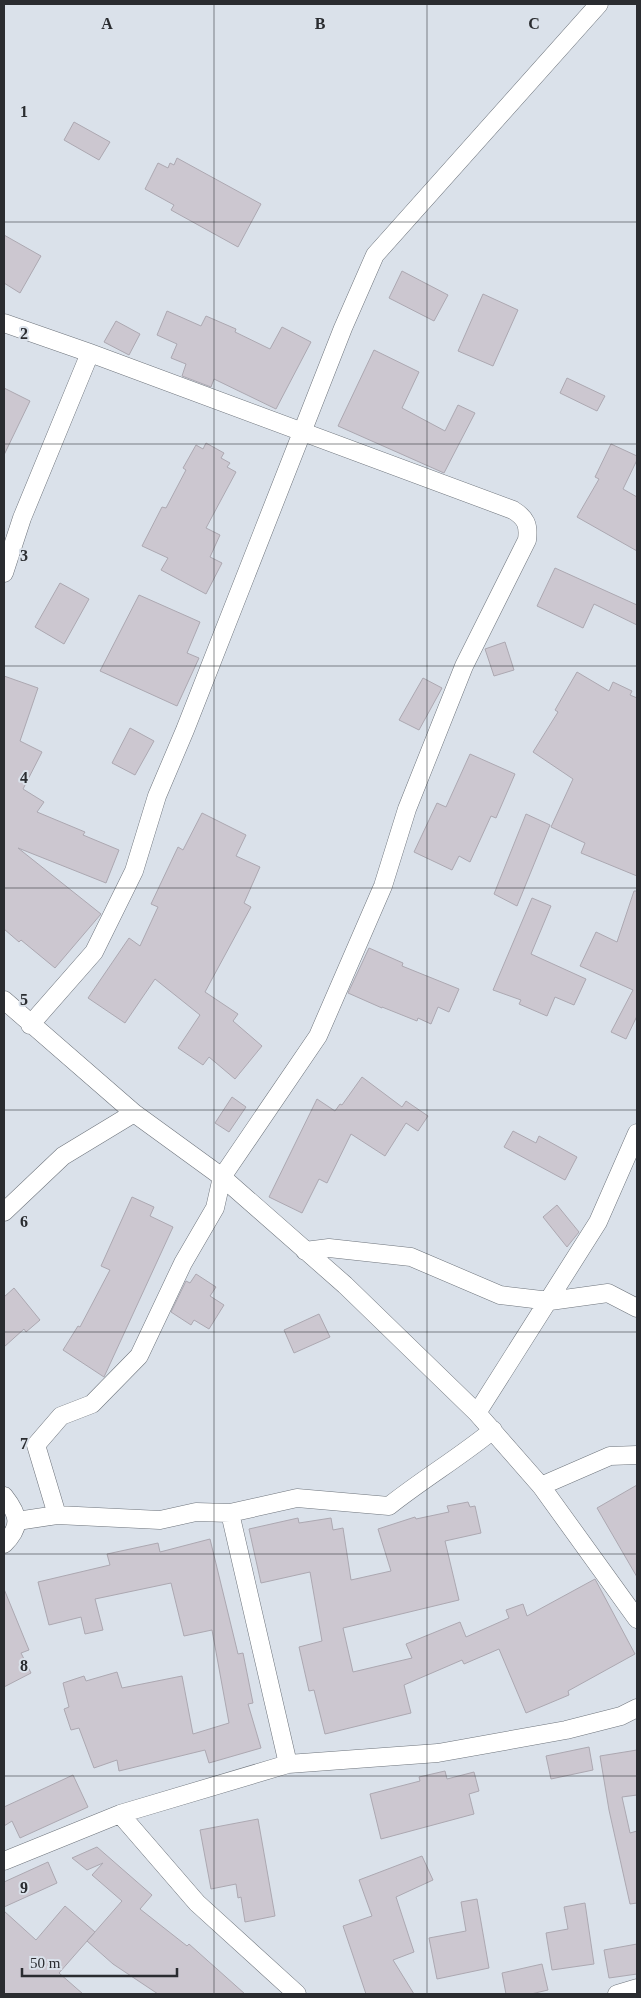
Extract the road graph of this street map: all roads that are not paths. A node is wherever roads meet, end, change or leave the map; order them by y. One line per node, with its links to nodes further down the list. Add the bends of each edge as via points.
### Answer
1 (599, 4): 4 (street, via 375,255 342,328)
2 (4, 323): 3 (street)
3 (90, 352): 4 (street); 5 (street, via 22,518)
4 (302, 432): 7 (street, via 157,796 134,871 94,952); 10 (street, via 513,510 524,516 528,526 527,540 464,666 407,809 383,886 318,1036)
5 (4, 573)
6 (4, 1000): 7 (street)
7 (30, 1025): 8 (street)
8 (134, 1113): 10 (street); 11 (street, via 63,1156)
9 (637, 1133): 13 (street, via 598,1222)
10 (222, 1177): 12 (street); 21 (street, via 215,1208 183,1263 139,1356 92,1404 61,1416 36,1445)
11 (4, 1212)
12 (305, 1251): 13 (street, via 329,1248 411,1257 500,1295); 15 (street, via 345,1285)
13 (550, 1301): 14 (street, via 608,1293); 15 (street)
14 (637, 1308)
15 (477, 1413): 16 (street)
16 (493, 1430): 18 (street); 20 (street, via 389,1506 297,1498)
17 (637, 1455): 18 (street, via 610,1456)
18 (542, 1486): 24 (street)
19 (4, 1496): 22 (street)
20 (230, 1513): 21 (street, via 196,1512 160,1520); 26 (street)
21 (57, 1515): 22 (street)
22 (17, 1521): 23 (street, via 13,1535)
23 (4, 1544)
24 (637, 1619)
25 (637, 1708): 26 (street, via 621,1716 566,1730 438,1753)
26 (288, 1764): 27 (street)
27 (120, 1814): 28 (street); 30 (street, via 198,1902)
28 (4, 1861)
29 (637, 1988): 31 (street)
30 (297, 1994)
31 (617, 1994)

